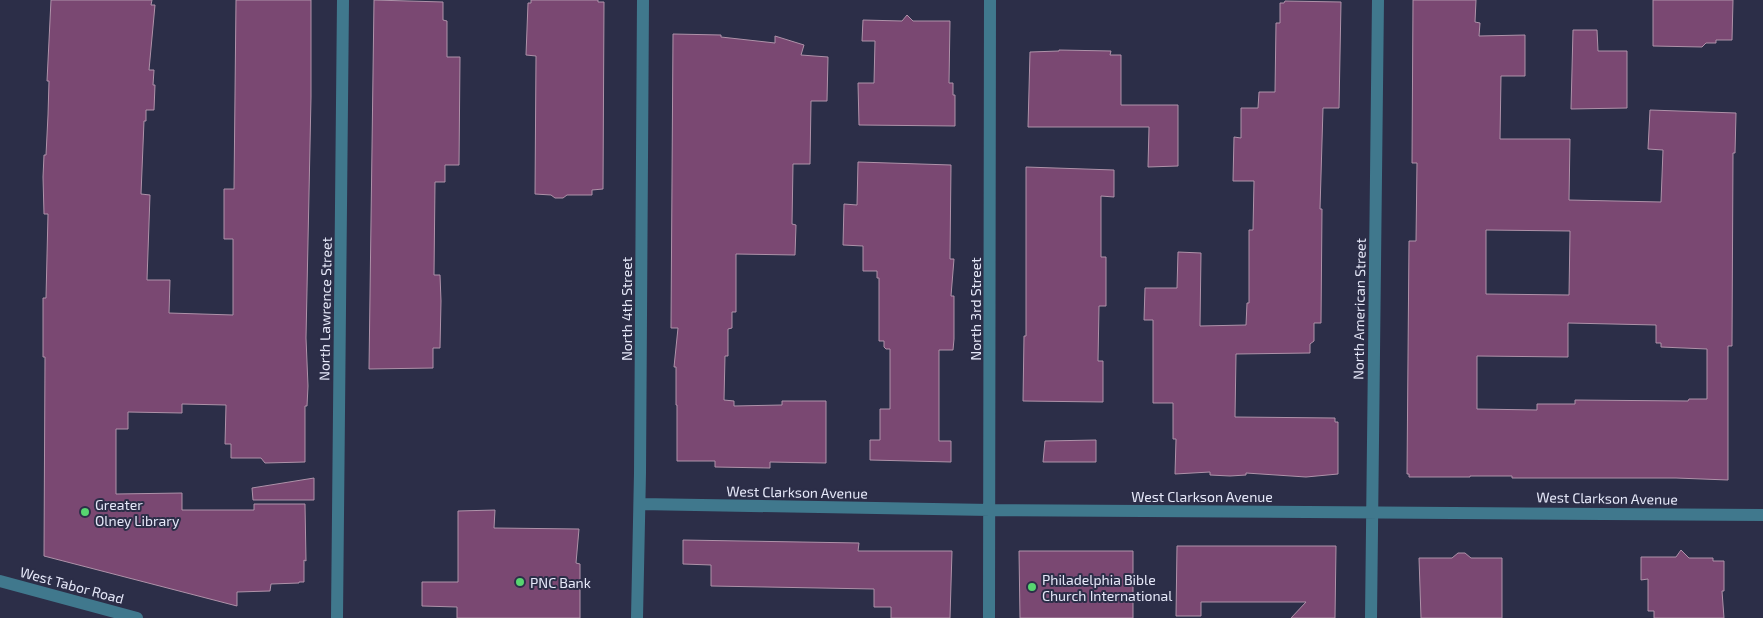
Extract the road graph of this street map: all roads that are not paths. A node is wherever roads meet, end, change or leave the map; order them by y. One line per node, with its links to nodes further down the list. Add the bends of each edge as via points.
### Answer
1 (343, 0): 11 (street, North Lawrence Street)
2 (643, 0): 5 (street, North 4th Street)
3 (990, 0): 6 (street, North 3rd Street)
4 (1378, 0): 7 (street, North American Street)
5 (640, 504): 6 (street, West Clarkson Avenue); 12 (street, North 4th Street)
6 (990, 510): 7 (street, West Clarkson Avenue); 13 (street, North 3rd Street)
7 (1372, 511): 8 (street, West Clarkson Avenue); 14 (street, North American Street)
8 (1763, 514)
9 (0, 581): 10 (street, West Tabor Road)
10 (137, 618)
11 (337, 618)
12 (637, 618)
13 (989, 618)
14 (1371, 618)

